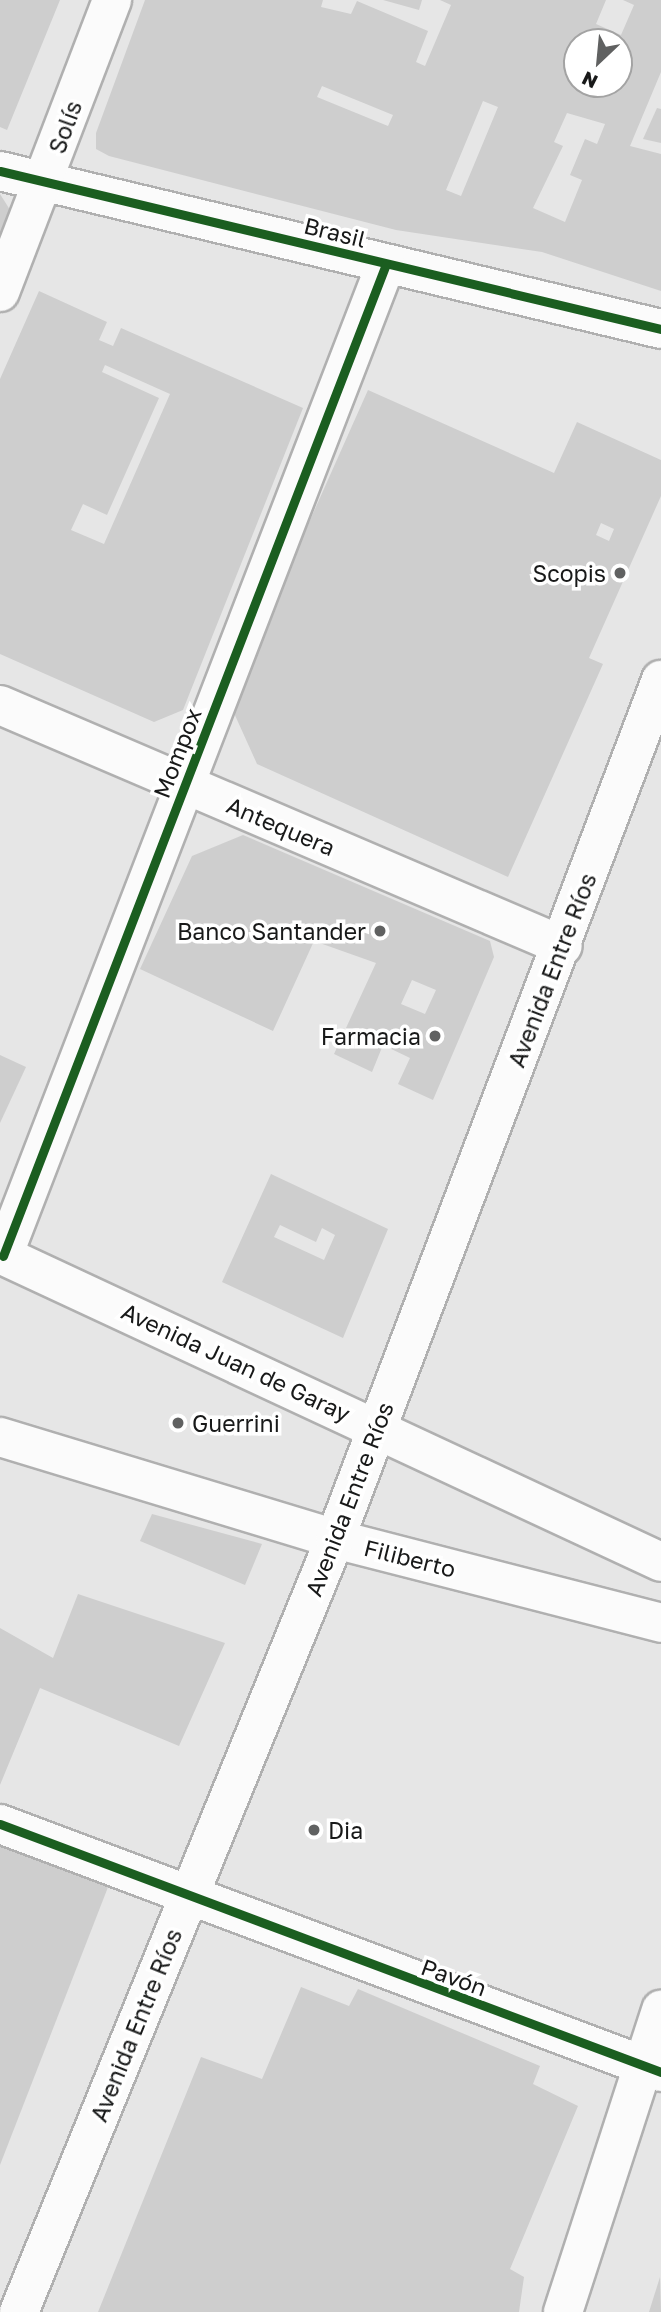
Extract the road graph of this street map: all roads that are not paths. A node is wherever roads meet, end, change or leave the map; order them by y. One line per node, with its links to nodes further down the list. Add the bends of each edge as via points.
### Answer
1 (112, 0): 3 (street, Solís)
2 (0, 171): 3 (street, Brasil)
3 (45, 182): 4 (street, Brasil); 5 (street, Solís)
4 (386, 264): 6 (street, Brasil); 9 (street, Mompox)
5 (0, 292)
6 (661, 329)
7 (661, 680): 10 (street, Avenida Entre Ríos)
8 (0, 705): 9 (street, Antequera)
9 (185, 785): 10 (street, Antequera); 11 (street, Mompox)
10 (562, 946): 12 (street, Avenida Entre Ríos)
11 (2, 1255): 12 (street, Avenida Juan de Garay)
12 (378, 1427): 14 (street, Avenida Entre Ríos); 15 (street, Avenida Juan de Garay)
13 (0, 1437): 14 (street, Filiberto)
14 (335, 1539): 16 (street, Filiberto); 18 (street, Avenida Entre Ríos)
15 (661, 1562)
16 (661, 1623)
17 (0, 1824): 18 (street, Pavón)
18 (187, 1899): 20 (street, Pavón); 21 (street, Avenida Entre Ríos)
19 (661, 2010): 20 (street)
20 (652, 2070): 22 (street)
21 (19, 2312)
22 (563, 2312)

